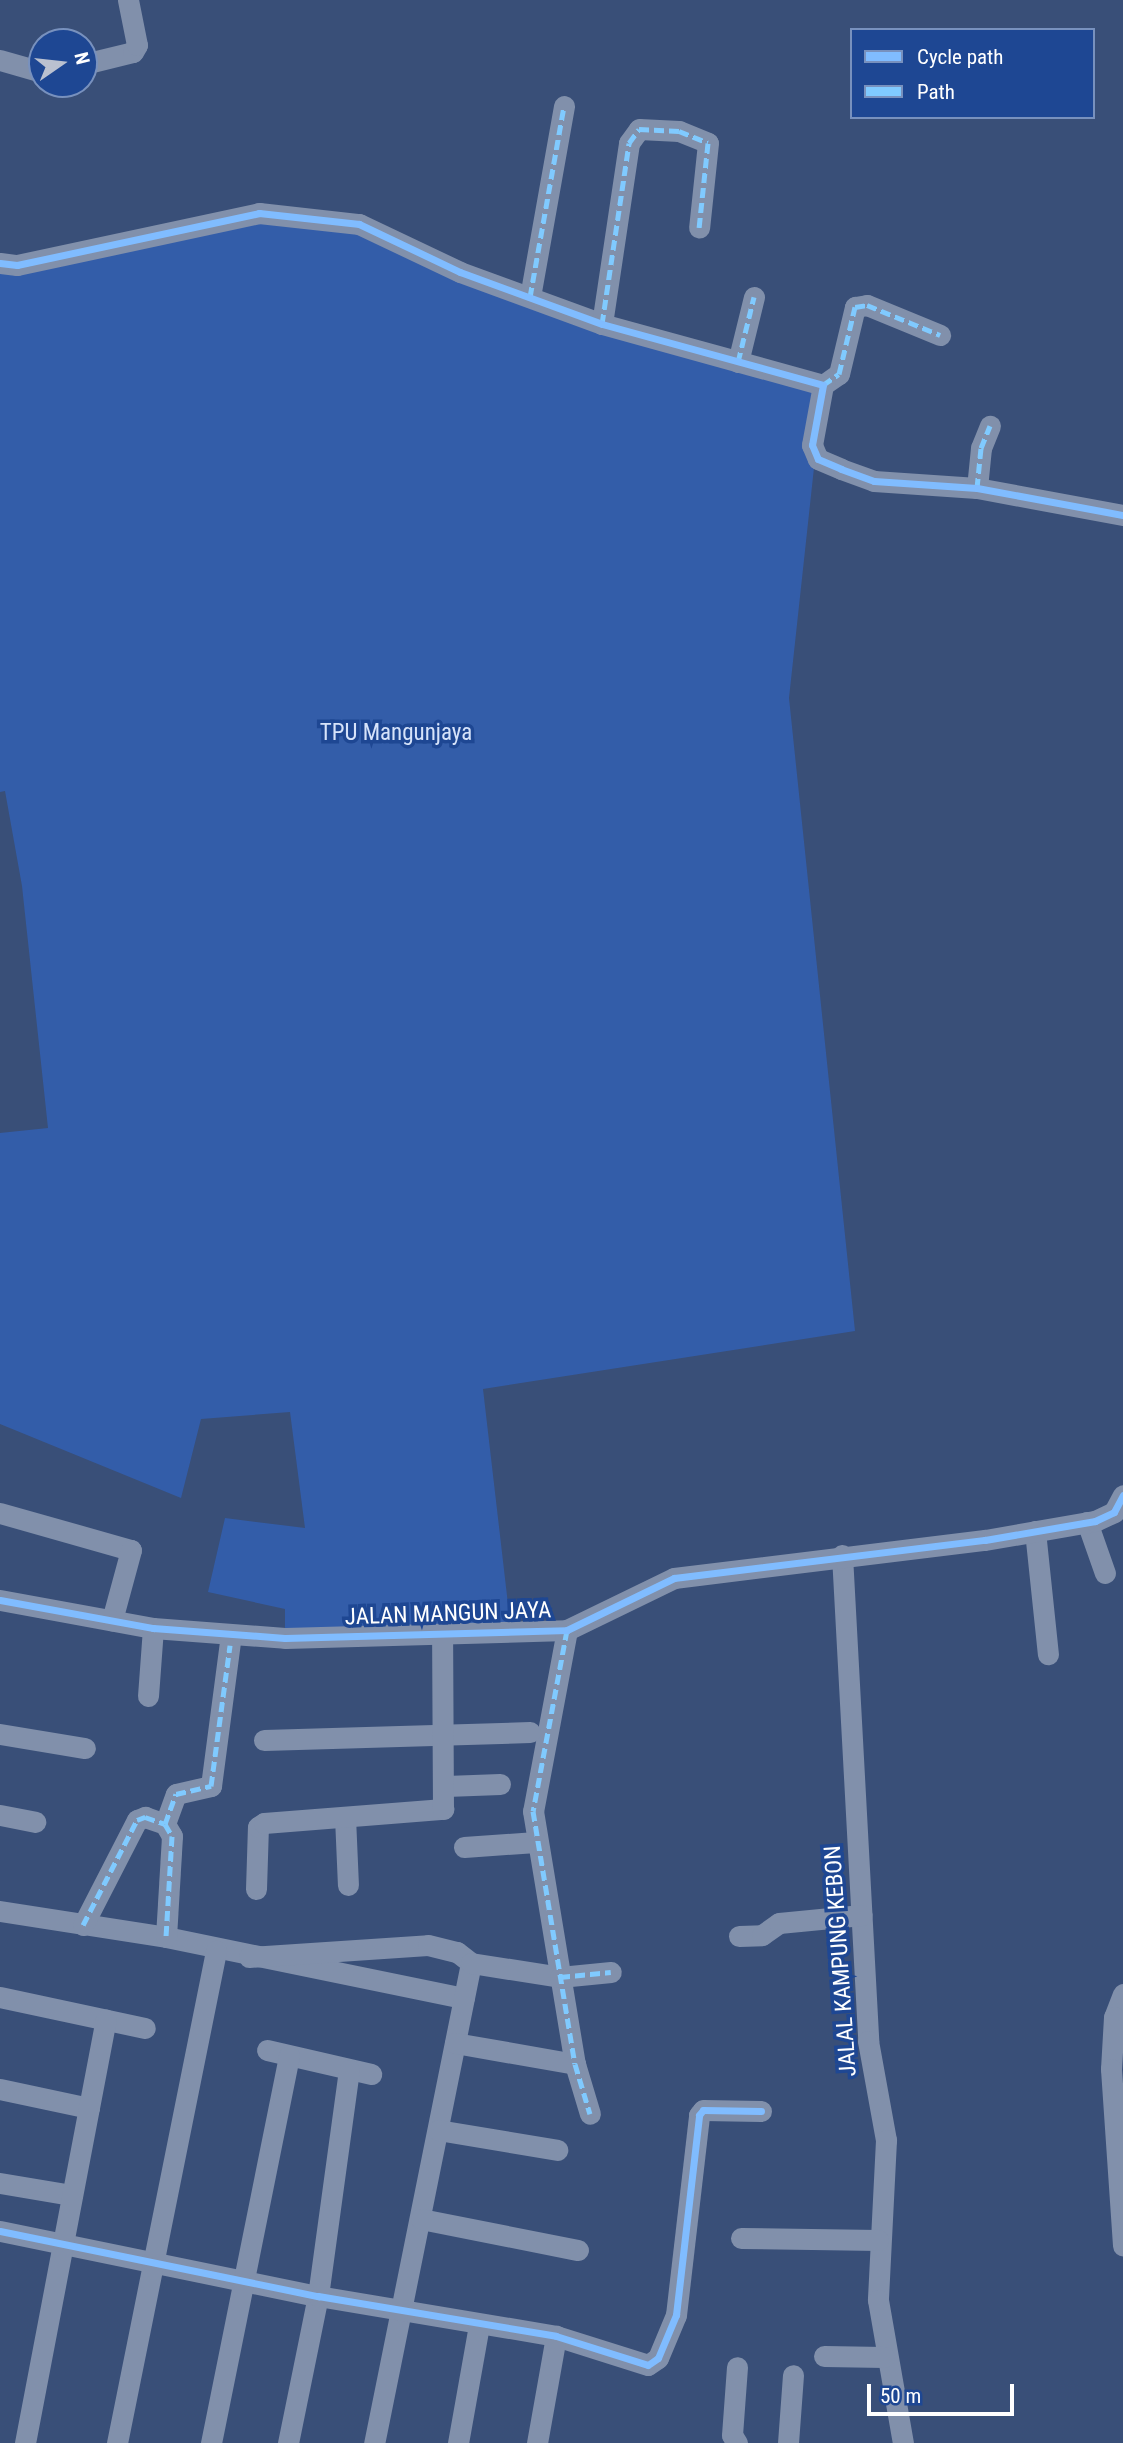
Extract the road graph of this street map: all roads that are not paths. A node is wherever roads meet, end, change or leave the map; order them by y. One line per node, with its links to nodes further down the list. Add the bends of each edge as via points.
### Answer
1 (128, 0): 3 (street, via 137,45 133,52)
2 (0, 60): 4 (street)
3 (98, 61)
4 (28, 68)
5 (564, 106): 8 (street)
6 (699, 228): 10 (street, via 709,143 680,131 639,129 629,143)
7 (0, 264): 8 (street, via 18,265 259,213 359,224 460,272)
8 (530, 297): 10 (street)
9 (754, 297): 12 (street)
10 (602, 324): 12 (street)
11 (940, 335): 13 (street, via 867,305 855,307 839,374)
12 (738, 362): 13 (street)
13 (823, 385): 15 (street, via 813,429 818,459 874,481)
14 (990, 426): 15 (street, via 981,448)
15 (977, 488): 16 (street)
16 (1123, 516)
17 (1123, 1495): 19 (street, JALAN MANGUN JAYA, via 1114,1512)
18 (0, 1513): 24 (street, via 131,1550)
19 (1087, 1522): 20 (street, JALAN MANGUN JAYA); 22 (street)
20 (1035, 1531): 21 (street, JALAN MANGUN JAYA); 29 (street)
21 (842, 1555): 26 (street, JALAN MANGUN JAYA, via 674,1578); 47 (street, JALAL KAMPUNG KEBON)
22 (1105, 1573)
23 (0, 1600): 24 (street, JALAN MANGUN JAYA)
24 (112, 1620): 25 (street, JALAN MANGUN JAYA)
25 (153, 1628): 28 (street, JALAN MANGUN JAYA); 30 (street)
26 (567, 1630): 27 (street, JALAN MANGUN JAYA); 42 (street, via 559,1651 552,1728 534,1791)
27 (442, 1634): 28 (street, JALAN MANGUN JAYA); 33 (street)
28 (231, 1635): 41 (street, via 211,1786 176,1794)
29 (1048, 1654)
30 (148, 1696)
31 (530, 1732): 33 (street)
32 (0, 1734): 35 (street)
33 (444, 1734): 34 (street); 37 (street)
34 (264, 1740)
35 (85, 1748)
36 (500, 1783): 37 (street)
37 (446, 1786): 39 (street, via 438,1812)
38 (0, 1815): 40 (street)
39 (345, 1817): 44 (street); 45 (street, via 258,1827)
40 (35, 1822)
41 (165, 1824): 48 (street, via 145,1817 137,1820); 50 (street, via 173,1854)
42 (536, 1842): 43 (street); 55 (street)
43 (464, 1847)
44 (348, 1885)
45 (256, 1889)
46 (0, 1911): 48 (street)
47 (862, 1914): 49 (street, via 779,1923 762,1935); 80 (street, JALAL KAMPUNG KEBON, via 869,2041 886,2140)
48 (83, 1925): 50 (street)
49 (739, 1936)
50 (166, 1937): 51 (street)
51 (216, 1951): 52 (street); 84 (street)
52 (249, 1957): 53 (street, via 428,1945 446,1947); 58 (street)
53 (471, 1963): 55 (street); 58 (street)
54 (611, 1972): 55 (street)
55 (560, 1977): 64 (street)
56 (1123, 1994): 66 (street, via 1114,2017)
57 (0, 1997): 59 (street)
58 (464, 1998): 61 (street)
59 (106, 2020): 60 (street); 69 (street)
60 (145, 2028)
61 (455, 2043): 64 (street); 72 (street)
62 (267, 2050): 63 (street)
63 (289, 2056): 65 (street); 85 (street)
64 (575, 2064): 71 (street)
65 (349, 2070): 67 (street); 86 (street)
66 (1117, 2073): 76 (street)
67 (371, 2074)
68 (0, 2089): 69 (street)
69 (89, 2108): 75 (street)
70 (761, 2111): 89 (street, via 703,2110 698,2115 676,2315 655,2362 643,2365 608,2356)
71 (590, 2114)
72 (438, 2130): 73 (street); 77 (street)
73 (556, 2150)
74 (0, 2183): 75 (street)
75 (72, 2195): 81 (street)
76 (1121, 2210): 82 (street)
77 (421, 2219): 83 (street); 87 (street)
78 (0, 2231): 81 (street)
79 (741, 2238): 80 (street)
80 (878, 2240): 91 (street, JALAL KAMPUNG KEBON)
81 (62, 2244): 84 (street); 94 (street)
82 (1123, 2246)
83 (578, 2250)
84 (151, 2262): 85 (street); 95 (street)
85 (242, 2281): 86 (street); 96 (street)
86 (318, 2296): 87 (street); 97 (street)
87 (404, 2310): 88 (street); 98 (street)
88 (479, 2325): 89 (street); 99 (street)
89 (556, 2336): 100 (street)
90 (824, 2356): 91 (street)
91 (884, 2357): 103 (street, JALAL KAMPUNG KEBON)
92 (737, 2367): 101 (street, via 732,2435)
93 (793, 2375): 102 (street)
94 (25, 2443)
95 (117, 2443)
96 (211, 2443)
97 (288, 2443)
98 (374, 2443)
99 (458, 2443)
100 (537, 2443)
101 (737, 2443)
102 (788, 2443)
103 (904, 2443)

